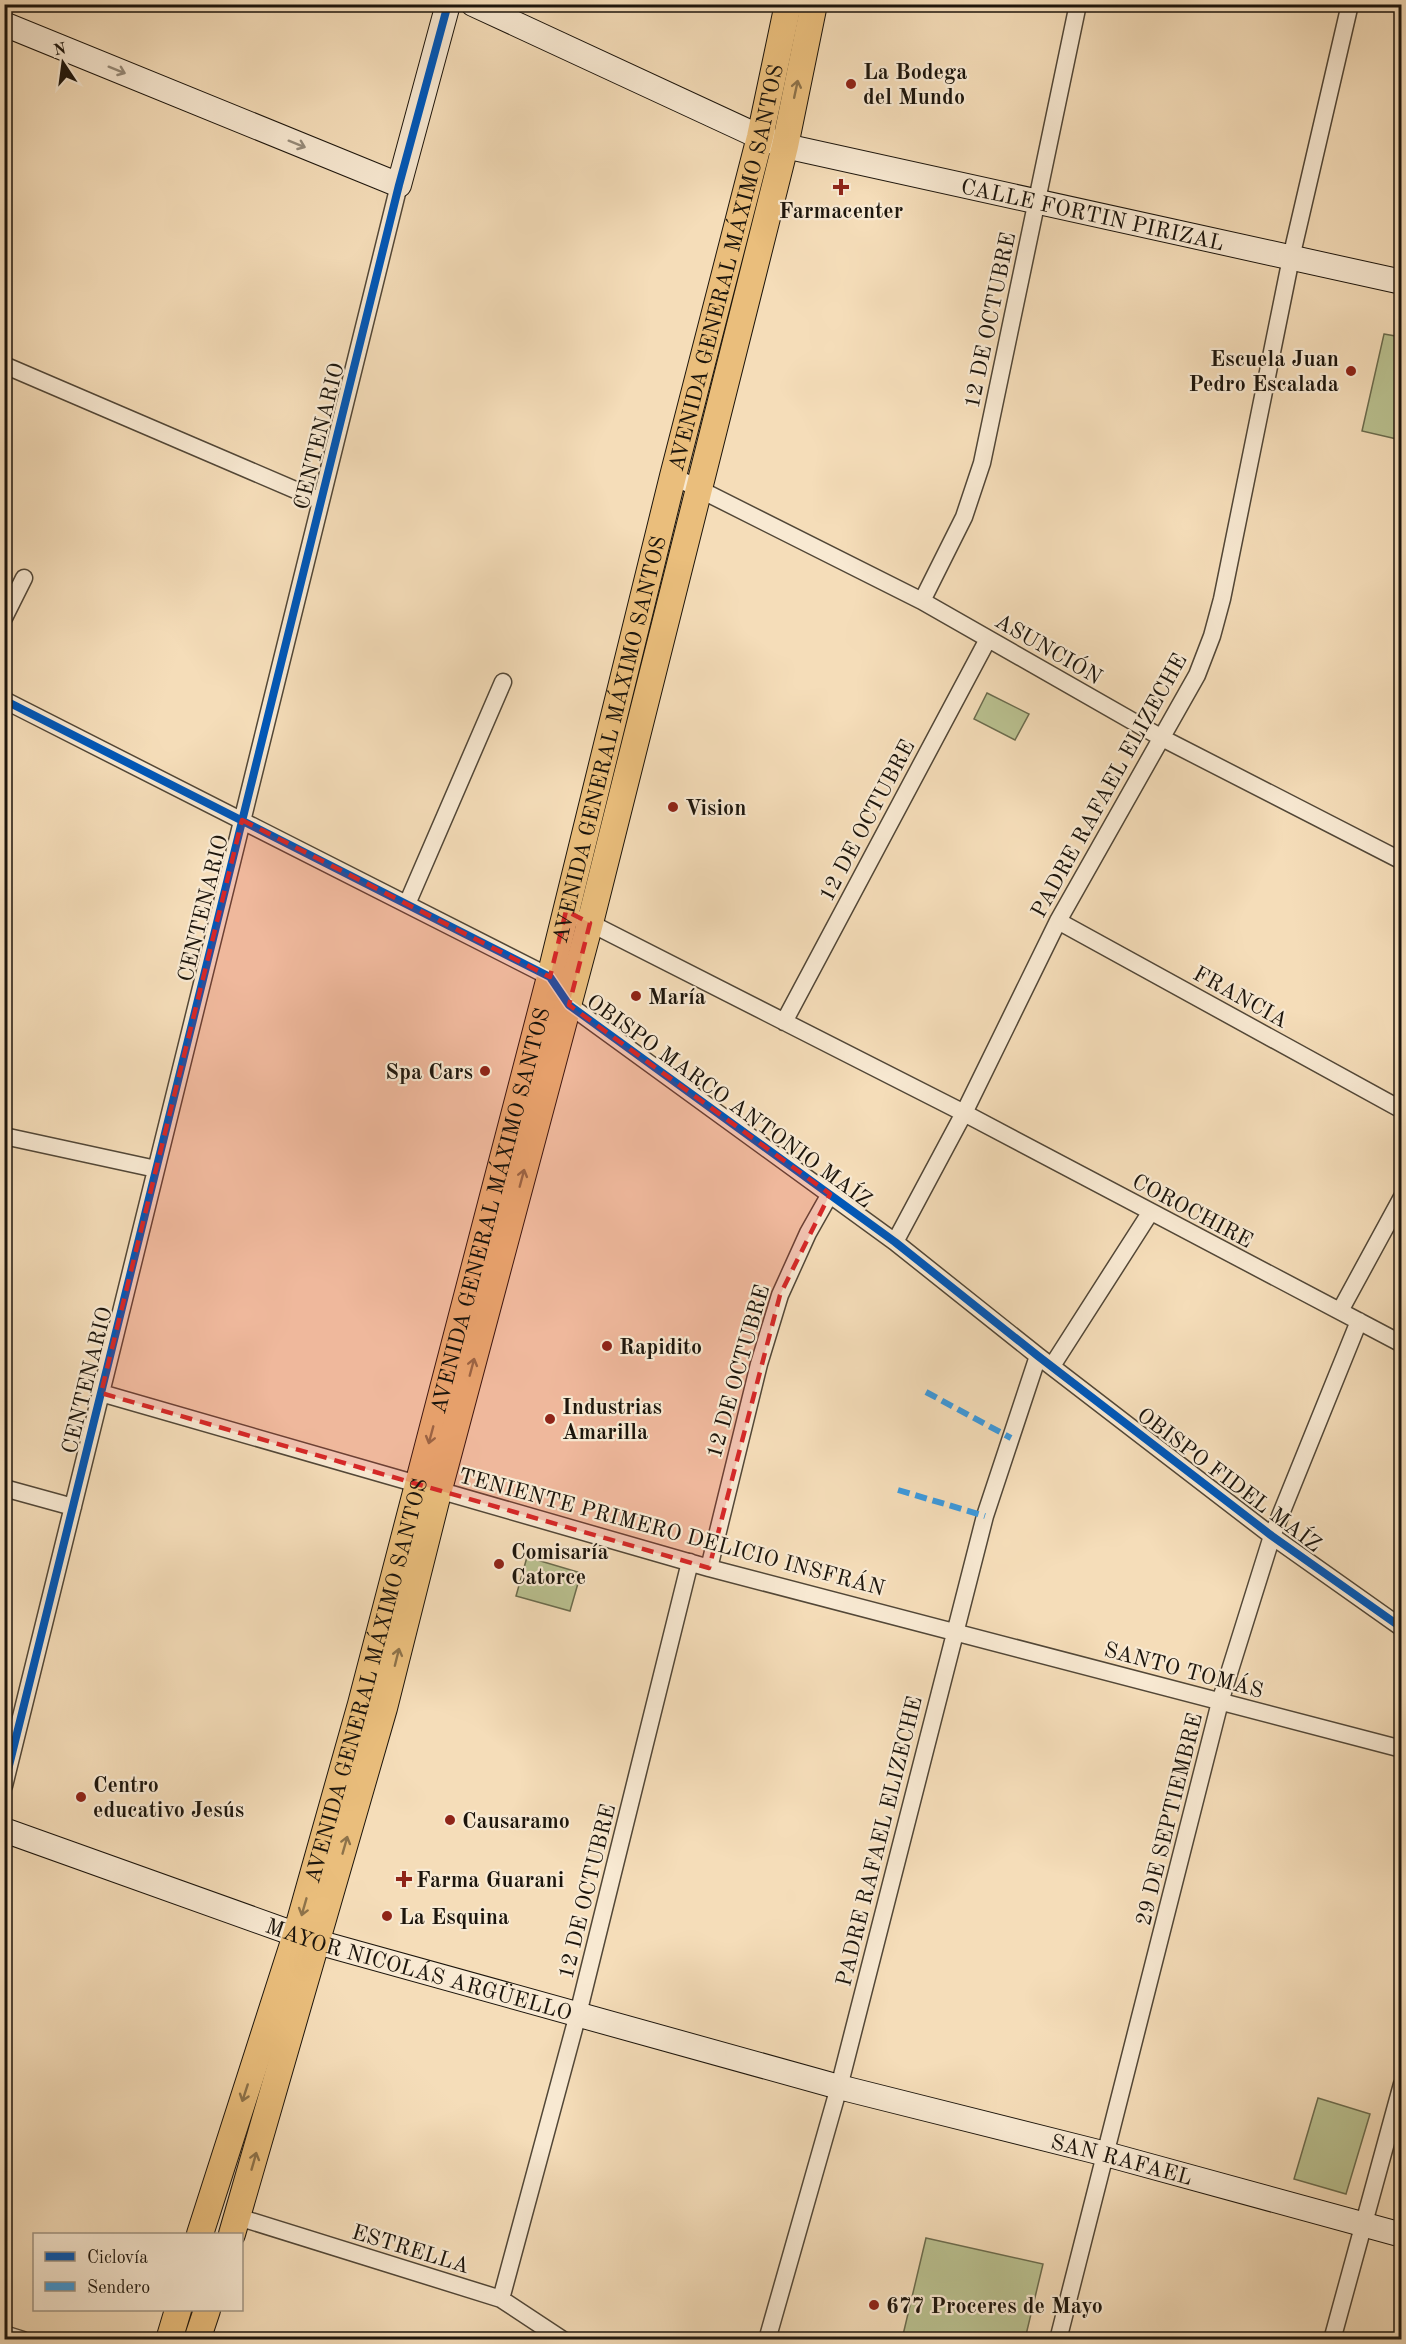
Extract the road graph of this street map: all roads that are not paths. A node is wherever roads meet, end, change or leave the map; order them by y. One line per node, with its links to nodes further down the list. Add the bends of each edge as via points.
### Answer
1 (448, 4): 10 (street, CENTENARIO)
2 (473, 4): 8 (street)
3 (788, 4): 8 (main road, AVENIDA GENERAL MÁXIMO SANTOS)
4 (813, 4): 9 (main road, AVENIDA GENERAL MÁXIMO SANTOS, one-way to 4)
5 (1078, 4): 11 (street, 12 DE OCTUBRE)
6 (1350, 4): 12 (street, PADRE RAFAEL ELIZECHE)
7 (4, 24): 10 (street, one-way to 10)
8 (760, 137): 9 (street, CALLE FORTIN PIRIZAL); 15 (main road, AVENIDA GENERAL MÁXIMO SANTOS)
9 (785, 146): 11 (street, CALLE FORTIN PIRIZAL); 16 (main road, AVENIDA GENERAL MÁXIMO SANTOS)
10 (399, 185): 17 (street, CENTENARIO)
11 (1038, 201): 12 (street, CALLE FORTIN PIRIZAL); 19 (street, 12 DE OCTUBRE, via 982,463 964,517)
12 (1291, 258): 13 (street, CALLE FORTIN PIRIZAL); 24 (street, PADRE RAFAEL ELIZECHE, via 1222,599 1197,675)
13 (1401, 282)
14 (4, 365): 17 (street)
15 (673, 476): 16 (street, ASUNCIÓN); 28 (main road, AVENIDA GENERAL MÁXIMO SANTOS)
16 (699, 490): 19 (street, ASUNCIÓN); 30 (main road, AVENIDA GENERAL MÁXIMO SANTOS)
17 (321, 501): 25 (street, CENTENARIO)
18 (24, 578): 20 (street)
19 (922, 601): 21 (street, ASUNCIÓN)
20 (4, 618)
21 (988, 639): 24 (street, ASUNCIÓN); 33 (street, 12 DE OCTUBRE)
22 (503, 682): 27 (street)
23 (4, 699): 25 (street)
24 (1162, 738): 26 (street, ASUNCIÓN); 29 (street, PADRE RAFAEL ELIZECHE)
25 (242, 820): 27 (street); 37 (street, CENTENARIO)
26 (1401, 861)
27 (407, 904): 31 (street)
28 (566, 911): 30 (street, COROCHIRE); 31 (main road, AVENIDA GENERAL MÁXIMO SANTOS)
29 (1058, 921): 34 (street, FRANCIA); 35 (street, PADRE RAFAEL ELIZECHE)
30 (590, 923): 32 (main road, AVENIDA GENERAL MÁXIMO SANTOS); 33 (street, COROCHIRE)
31 (550, 976): 32 (street, OBISPO MARCO ANTONIO MAÍZ); 48 (main road, AVENIDA GENERAL MÁXIMO SANTOS, one-way to 48)
32 (569, 1005): 38 (street, OBISPO MARCO ANTONIO MAÍZ); 48 (main road, AVENIDA GENERAL MÁXIMO SANTOS, one-way to 32)
33 (784, 1022): 35 (street, COROCHIRE)
34 (1401, 1110)
35 (964, 1113): 40 (street, COROCHIRE); 41 (street, PADRE RAFAEL ELIZECHE)
36 (4, 1136): 37 (street)
37 (156, 1169): 47 (street, CENTENARIO)
38 (830, 1194): 41 (street, OBISPO MARCO ANTONIO MAÍZ); 53 (street, 12 DE OCTUBRE, via 780,1295)
39 (1401, 1197): 42 (street)
40 (1150, 1213): 42 (street, COROCHIRE); 46 (street)
41 (895, 1242): 45 (street, OBISPO MARCO ANTONIO MAÍZ)
42 (1340, 1311): 43 (street, COROCHIRE)
43 (1359, 1321): 44 (street, COROCHIRE); 51 (street, 29 DE SEPTIEMBRE)
44 (1401, 1344)
45 (1038, 1356): 46 (street, OBISPO FIDEL MAÍZ); 55 (street, PADRE RAFAEL ELIZECHE, via 985,1516)
46 (1052, 1366): 51 (street, OBISPO FIDEL MAÍZ)
47 (101, 1393): 48 (street, TENIENTE PRIMERO DELICIO INSFRÁN); 50 (street, CENTENARIO)
48 (429, 1486): 52 (street, TENIENTE PRIMERO DELICIO INSFRÁN); 60 (main road, AVENIDA GENERAL MÁXIMO SANTOS, via 384,1708)
49 (4, 1488): 50 (street)
50 (73, 1507): 58 (street, CENTENARIO)
51 (1272, 1536): 54 (street, OBISPO FIDEL MAÍZ); 56 (street, 29 DE SEPTIEMBRE)
52 (690, 1562): 53 (street, TENIENTE PRIMERO DELICIO INSFRÁN); 61 (street, 12 DE OCTUBRE)
53 (709, 1568): 55 (street, TENIENTE PRIMERO DELICIO INSFRÁN)
54 (1401, 1628)
55 (955, 1631): 56 (street, SANTO TOMÁS); 63 (street, PADRE RAFAEL ELIZECHE)
56 (1220, 1702): 57 (street, SANTO TOMÁS); 64 (street, 29 DE SEPTIEMBRE)
57 (1401, 1749)
58 (4, 1786)
59 (4, 1830): 60 (street, MAYOR NICOLÁS ARGÜELLO)
60 (307, 1938): 61 (street, MAYOR NICOLÁS ARGÜELLO); 66 (main road, AVENIDA GENERAL MÁXIMO SANTOS, one-way to 60); 67 (main road, AVENIDA GENERAL MÁXIMO SANTOS, one-way to 67)
61 (578, 2014): 63 (street, MAYOR NICOLÁS ARGÜELLO); 69 (street, 12 DE OCTUBRE)
62 (1401, 2084): 65 (street)
63 (839, 2086): 64 (street, SAN RAFAEL); 77 (street, PADRE RAFAEL ELIZECHE)
64 (1106, 2154): 65 (street, SAN RAFAEL); 78 (street, 29 DE SEPTIEMBRE)
65 (1365, 2225): 68 (street, SAN RAFAEL); 79 (street)
66 (235, 2226): 69 (street, ESTRELLA)
67 (201, 2233)
68 (1401, 2235)
69 (501, 2299): 76 (street, ESTRELLA)
70 (178, 2311): 74 (main road)
71 (207, 2311): 75 (main road)
72 (4, 2334): 73 (street)
73 (23, 2340)
74 (169, 2340)
75 (197, 2340)
76 (563, 2340)
77 (767, 2340)
78 (1058, 2340)
79 (1332, 2340)

